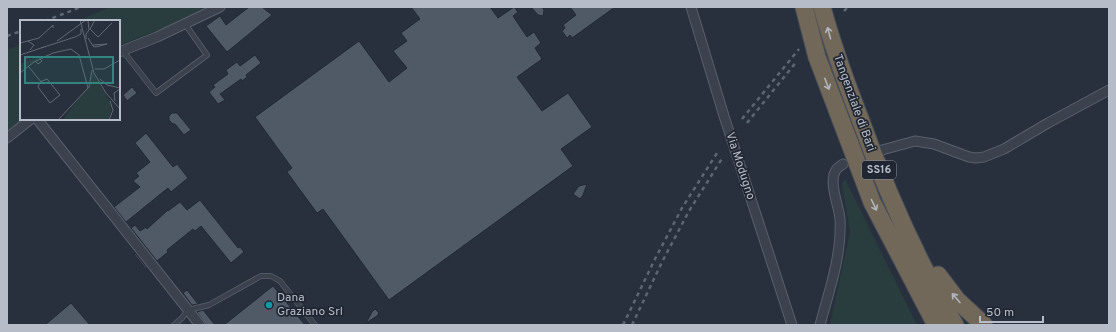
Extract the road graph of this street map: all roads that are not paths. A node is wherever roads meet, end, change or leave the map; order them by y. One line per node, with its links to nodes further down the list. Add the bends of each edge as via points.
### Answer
1 (220, 7): 5 (street)
2 (691, 7): 18 (street, Via Modugno)
3 (804, 7): 20 (highway, Tangenziale di Bari / SS16, one-way to 20, via 817,57 872,202)
4 (822, 7): 13 (highway, Tangenziale di Bari / SS16, one-way to 4, via 832,45)
5 (185, 24): 6 (street); 6 (lane, via 207,55 156,93)
6 (121, 52)
7 (1109, 90): 11 (street, via 1004,149 984,157 969,157 934,144 915,141)
8 (30, 120): 10 (street)
9 (38, 120): 14 (street)
10 (7, 138)
11 (882, 150)
12 (843, 164): 19 (street, via 833,178 840,217 839,249)
13 (880, 175): 21 (highway, Tangenziale di Bari / SS16, via 916,252); 22 (highway, one-way to 13, via 941,281 898,192)
14 (188, 310): 15 (lane); 16 (street); 17 (lane, via 209,305 261,276 271,276 280,281)
15 (174, 325)
16 (200, 325)
17 (316, 325)
18 (792, 325)
19 (820, 325)
20 (936, 325)
21 (955, 325)
22 (984, 325)

